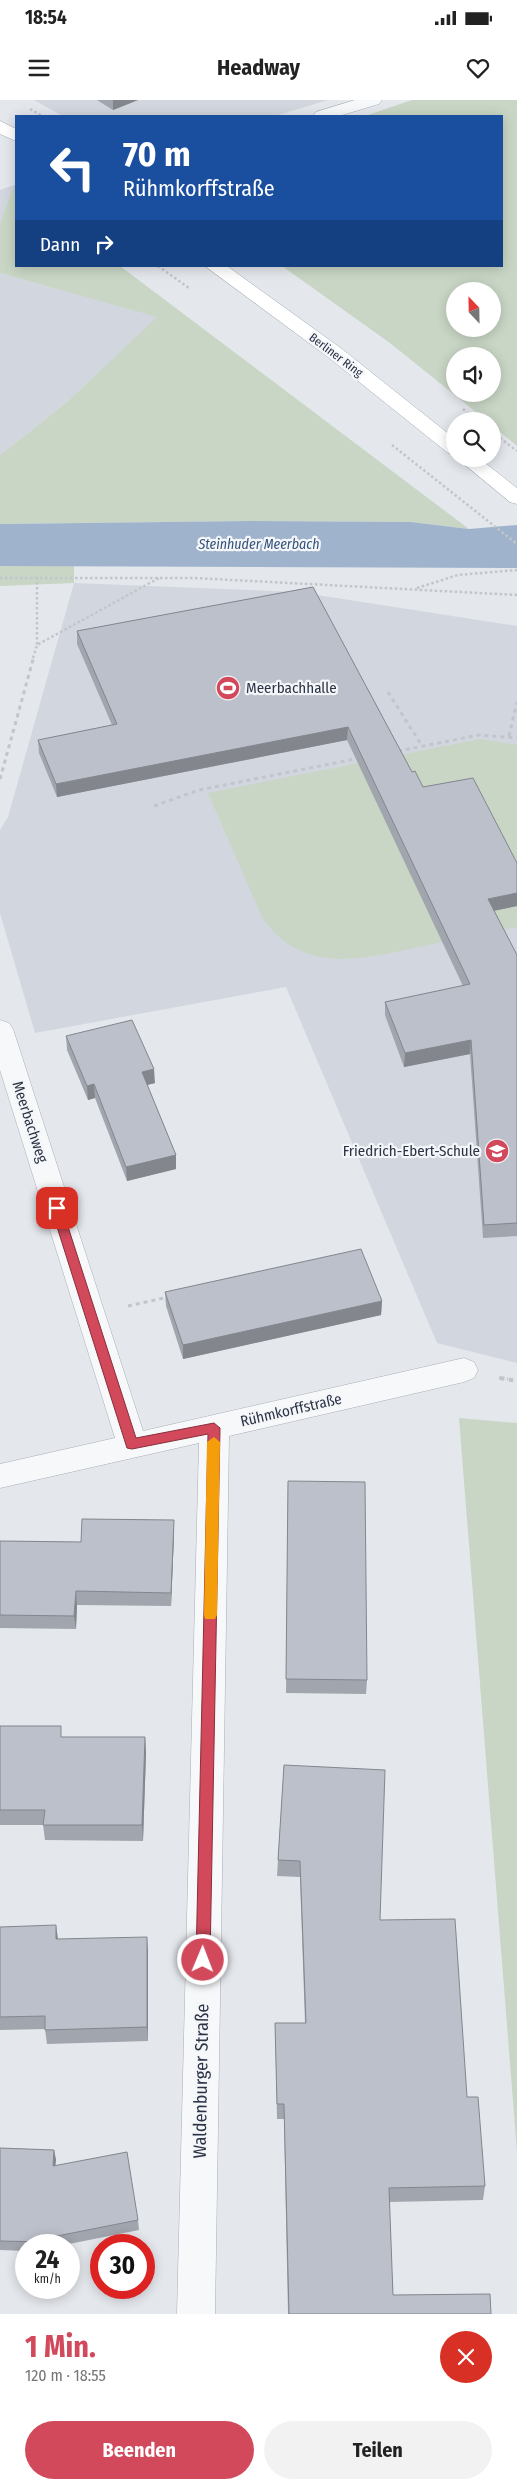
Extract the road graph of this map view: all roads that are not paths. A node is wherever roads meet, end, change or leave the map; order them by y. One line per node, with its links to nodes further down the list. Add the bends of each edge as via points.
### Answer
1 (372, 100): 2 (street)
2 (325, 115)
3 (0, 126): 4 (main road)
4 (15, 135)
5 (215, 267): 6 (main road, Berliner Ring, via 335,353)
6 (446, 442)
7 (478, 467): 8 (main road)
8 (517, 498)
9 (0, 1029): 12 (street, Meerbachweg)
10 (464, 1370): 11 (street, Rühmkorffstraße)
11 (214, 1428): 12 (street, Rühmkorffstraße); 14 (street, Waldenburger Straße)
12 (132, 1444): 13 (street, Rühmkorffstraße)
13 (0, 1476)
14 (196, 2314)

